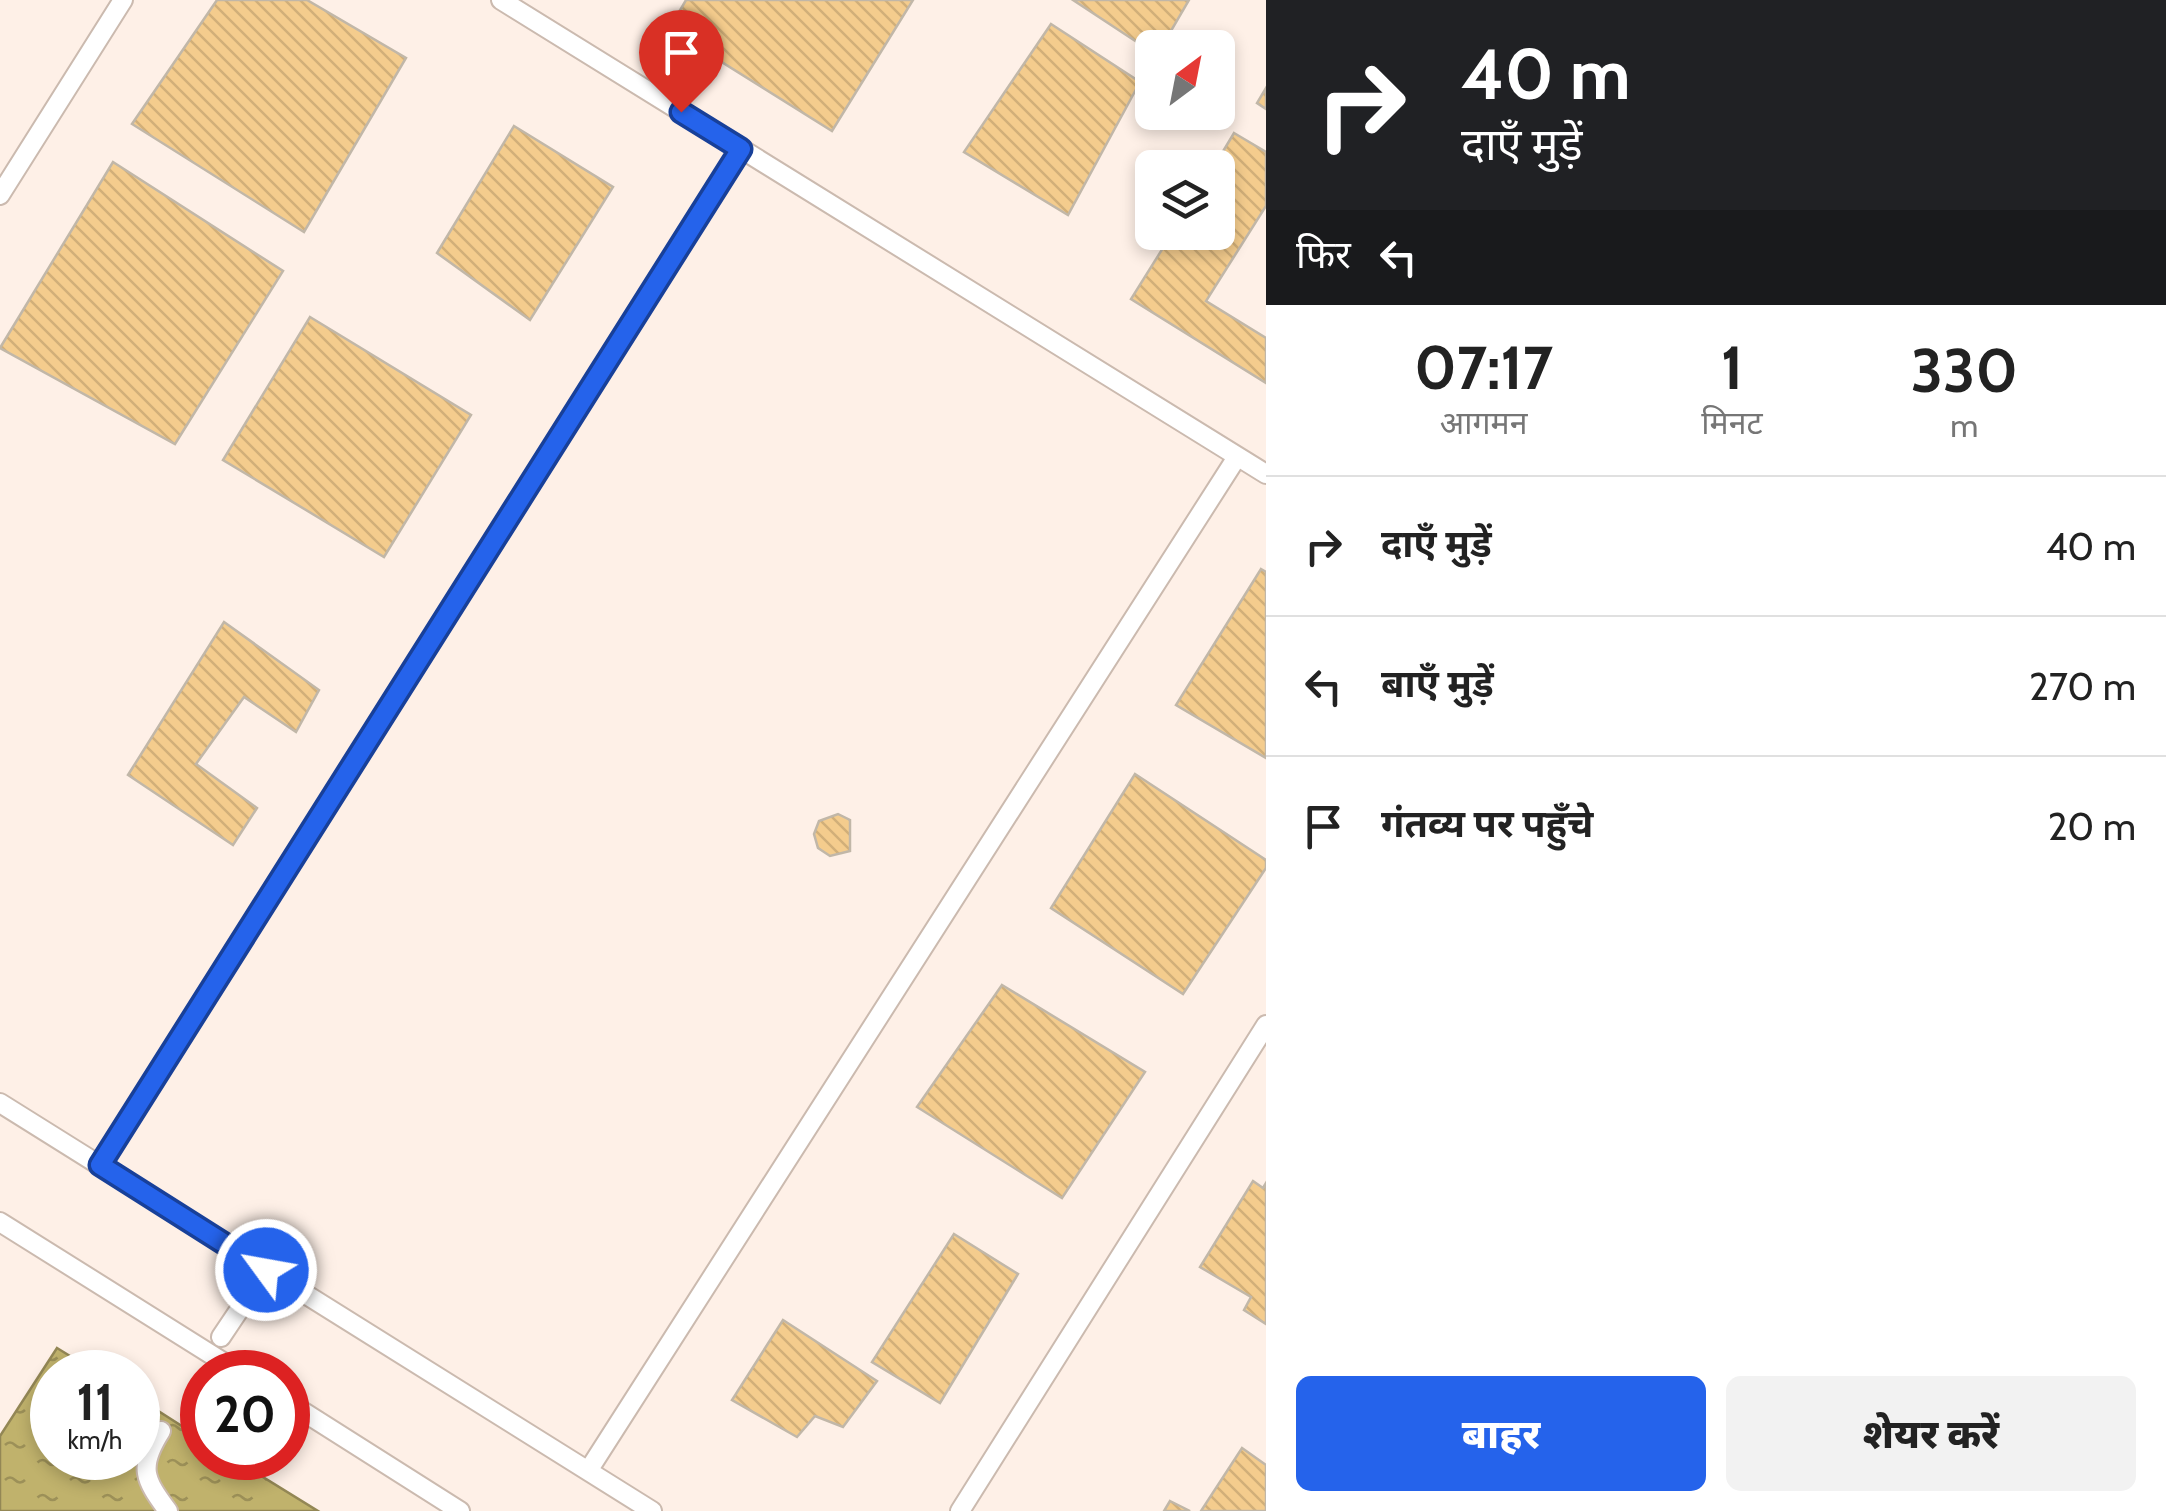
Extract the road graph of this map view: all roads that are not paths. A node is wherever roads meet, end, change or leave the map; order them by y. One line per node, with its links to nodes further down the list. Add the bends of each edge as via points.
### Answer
1 (123, 0): 4 (lane)
2 (501, 0): 3 (lane)
3 (741, 149): 5 (lane); 9 (lane)
4 (0, 195)
5 (1237, 457): 6 (lane); 16 (lane)
6 (1266, 474)
7 (1266, 1025): 20 (lane)
8 (0, 1103): 9 (lane)
9 (100, 1165): 11 (lane)
10 (0, 1222): 13 (lane)
11 (266, 1270): 12 (lane); 16 (lane)
12 (220, 1337)
13 (204, 1350)
14 (310, 1416): 18 (lane)
15 (161, 1430): 17 (lane, via 145,1470)
16 (588, 1471): 19 (lane)
17 (168, 1511)
18 (460, 1511)
19 (652, 1511)
20 (960, 1511)

